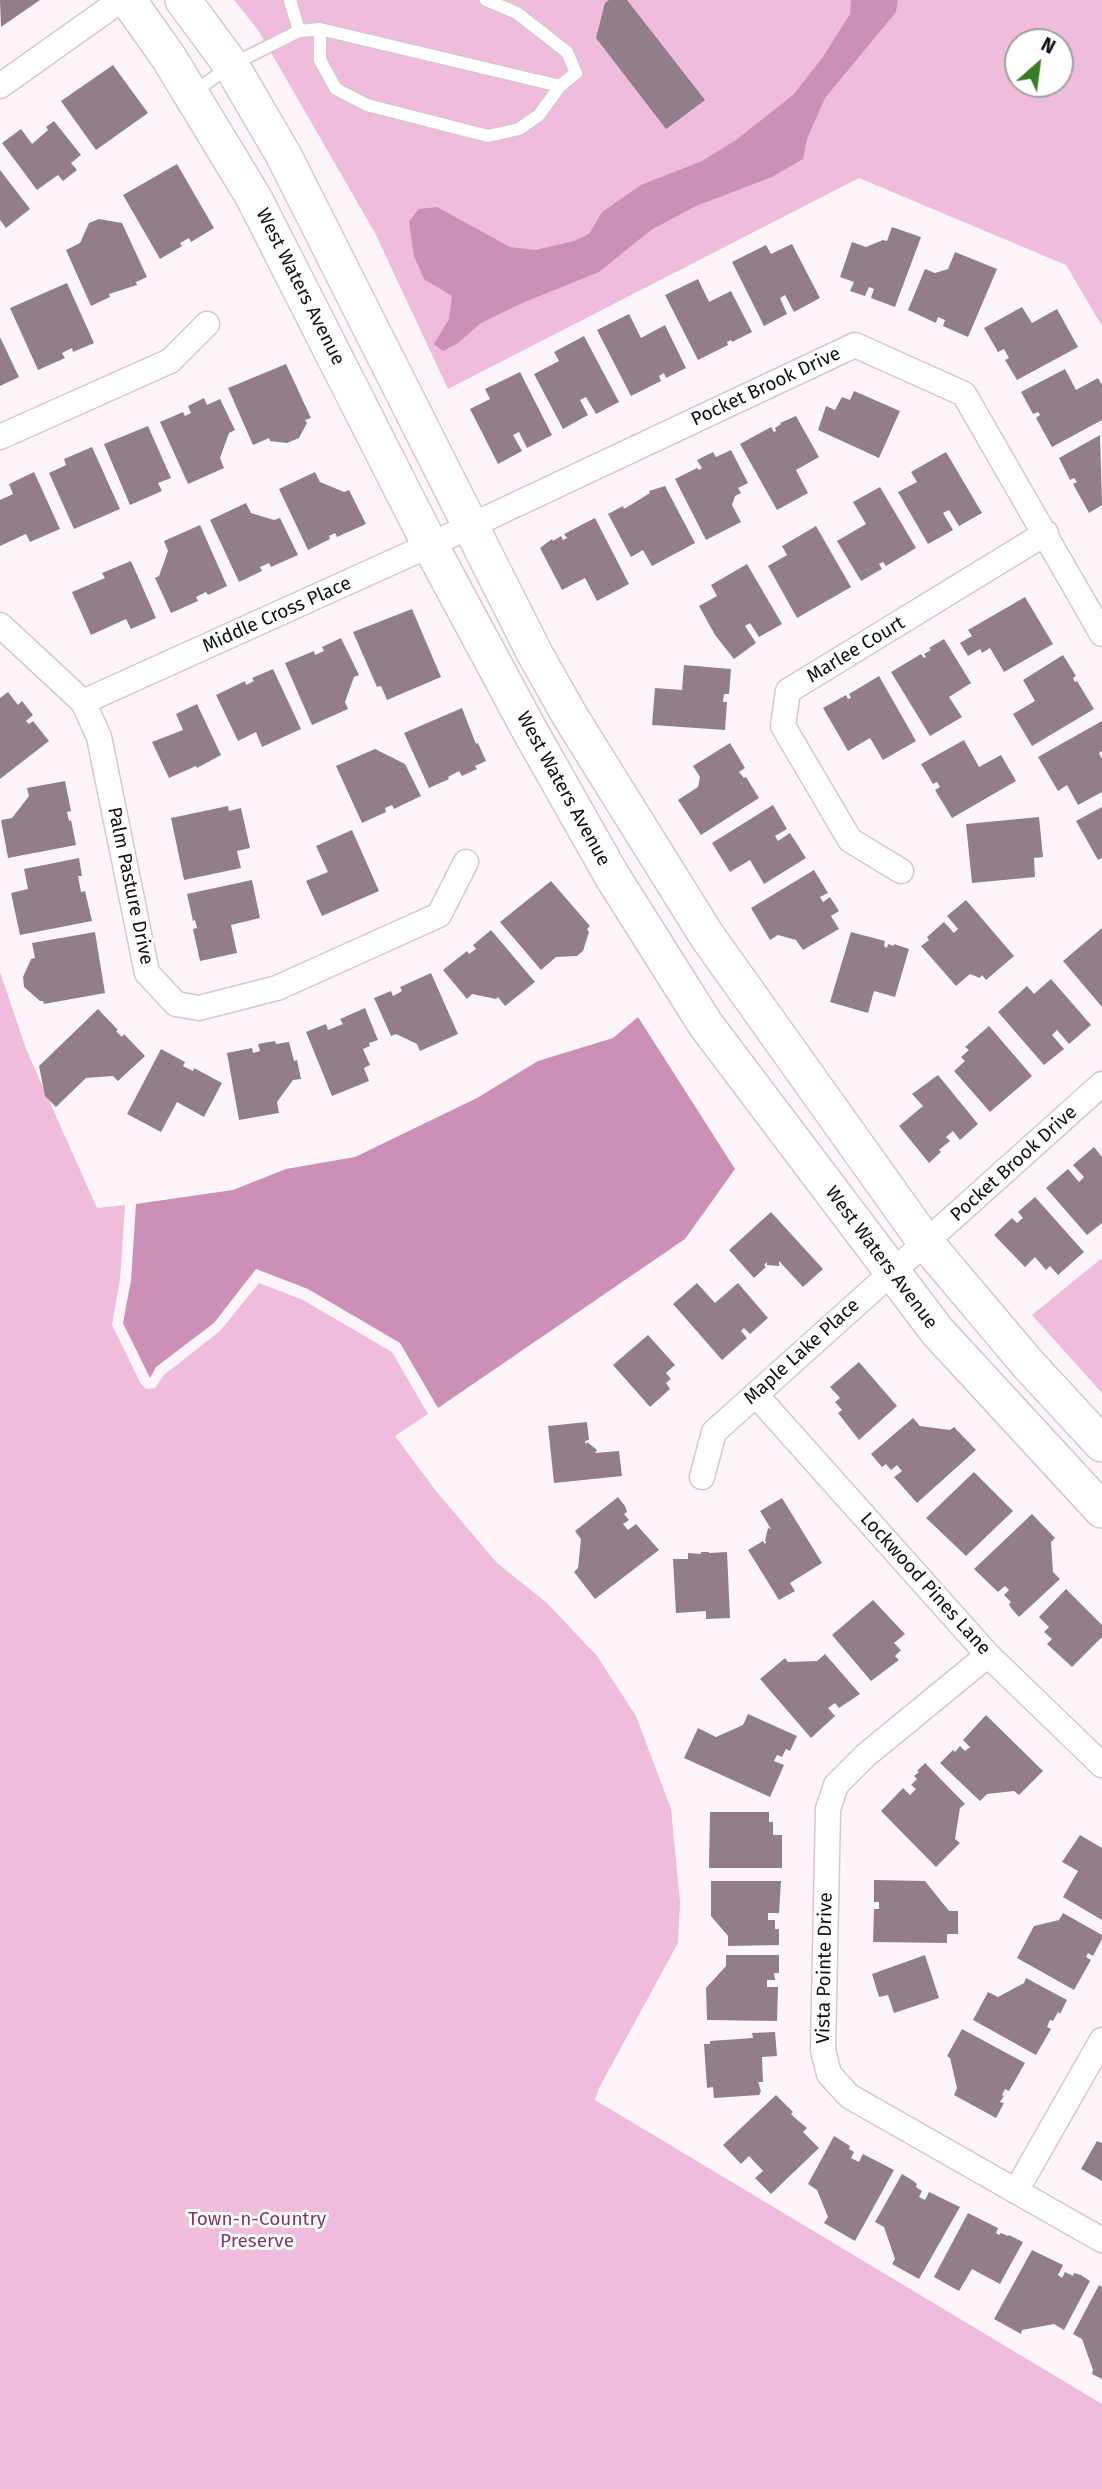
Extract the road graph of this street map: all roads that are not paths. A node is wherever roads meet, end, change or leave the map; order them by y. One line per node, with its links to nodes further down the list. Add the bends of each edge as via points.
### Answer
1 (121, 0): 9 (street)
2 (128, 0): 11 (street, West Waters Avenue)
3 (183, 0): 8 (street)
4 (290, 0): 7 (lane)
5 (486, 0): 10 (lane, via 517,13 567,52 576,73)
6 (320, 29): 7 (lane); 10 (lane); 10 (lane, via 320,60 336,89 367,105 488,136 519,129 539,115)
7 (299, 31): 8 (lane)
8 (232, 65): 11 (lane); 14 (street, via 284,156)
9 (0, 86)
10 (560, 86)
11 (191, 94): 16 (street, West Waters Avenue, via 254,198)
12 (207, 324): 13 (street, via 170,361)
13 (0, 437)
14 (471, 526): 15 (street, Pocket Brook Drive, via 855,345 964,394); 16 (street, Middle Cross Place); 23 (street, via 535,654 707,936)
15 (1046, 533): 18 (street, Pocket Brook Drive); 21 (street, Marlee Court, via 788,691 783,726 850,840)
16 (430, 545): 19 (street, Middle Cross Place); 24 (street, West Waters Avenue, via 633,911 706,1025)
17 (0, 625): 19 (street, Palm Pasture Drive)
18 (1102, 634)
19 (83, 702): 20 (street, Palm Pasture Drive, via 99,737 147,973 176,1004 199,1008 277,988 439,915)
20 (466, 862)
21 (901, 871)
22 (1102, 1084): 23 (street, Pocket Brook Drive)
23 (926, 1243): 24 (street, Maple Lake Place); 26 (street)
24 (891, 1271): 25 (street, Maple Lake Place); 28 (street, West Waters Avenue, via 937,1331)
25 (756, 1395): 27 (street, Maple Lake Place, via 714,1432); 29 (street, Lockwood Pines Lane)
26 (1102, 1444)
27 (702, 1477)
28 (1102, 1510)
29 (988, 1655): 30 (street, Lockwood Pines Lane); 32 (street, Vista Pointe Drive, via 836,1785 828,1809 823,2050 829,2074 849,2096)
30 (1102, 1765)
31 (1102, 2040): 32 (street)
32 (1016, 2191): 33 (street, Vista Pointe Drive)
33 (1102, 2240)

